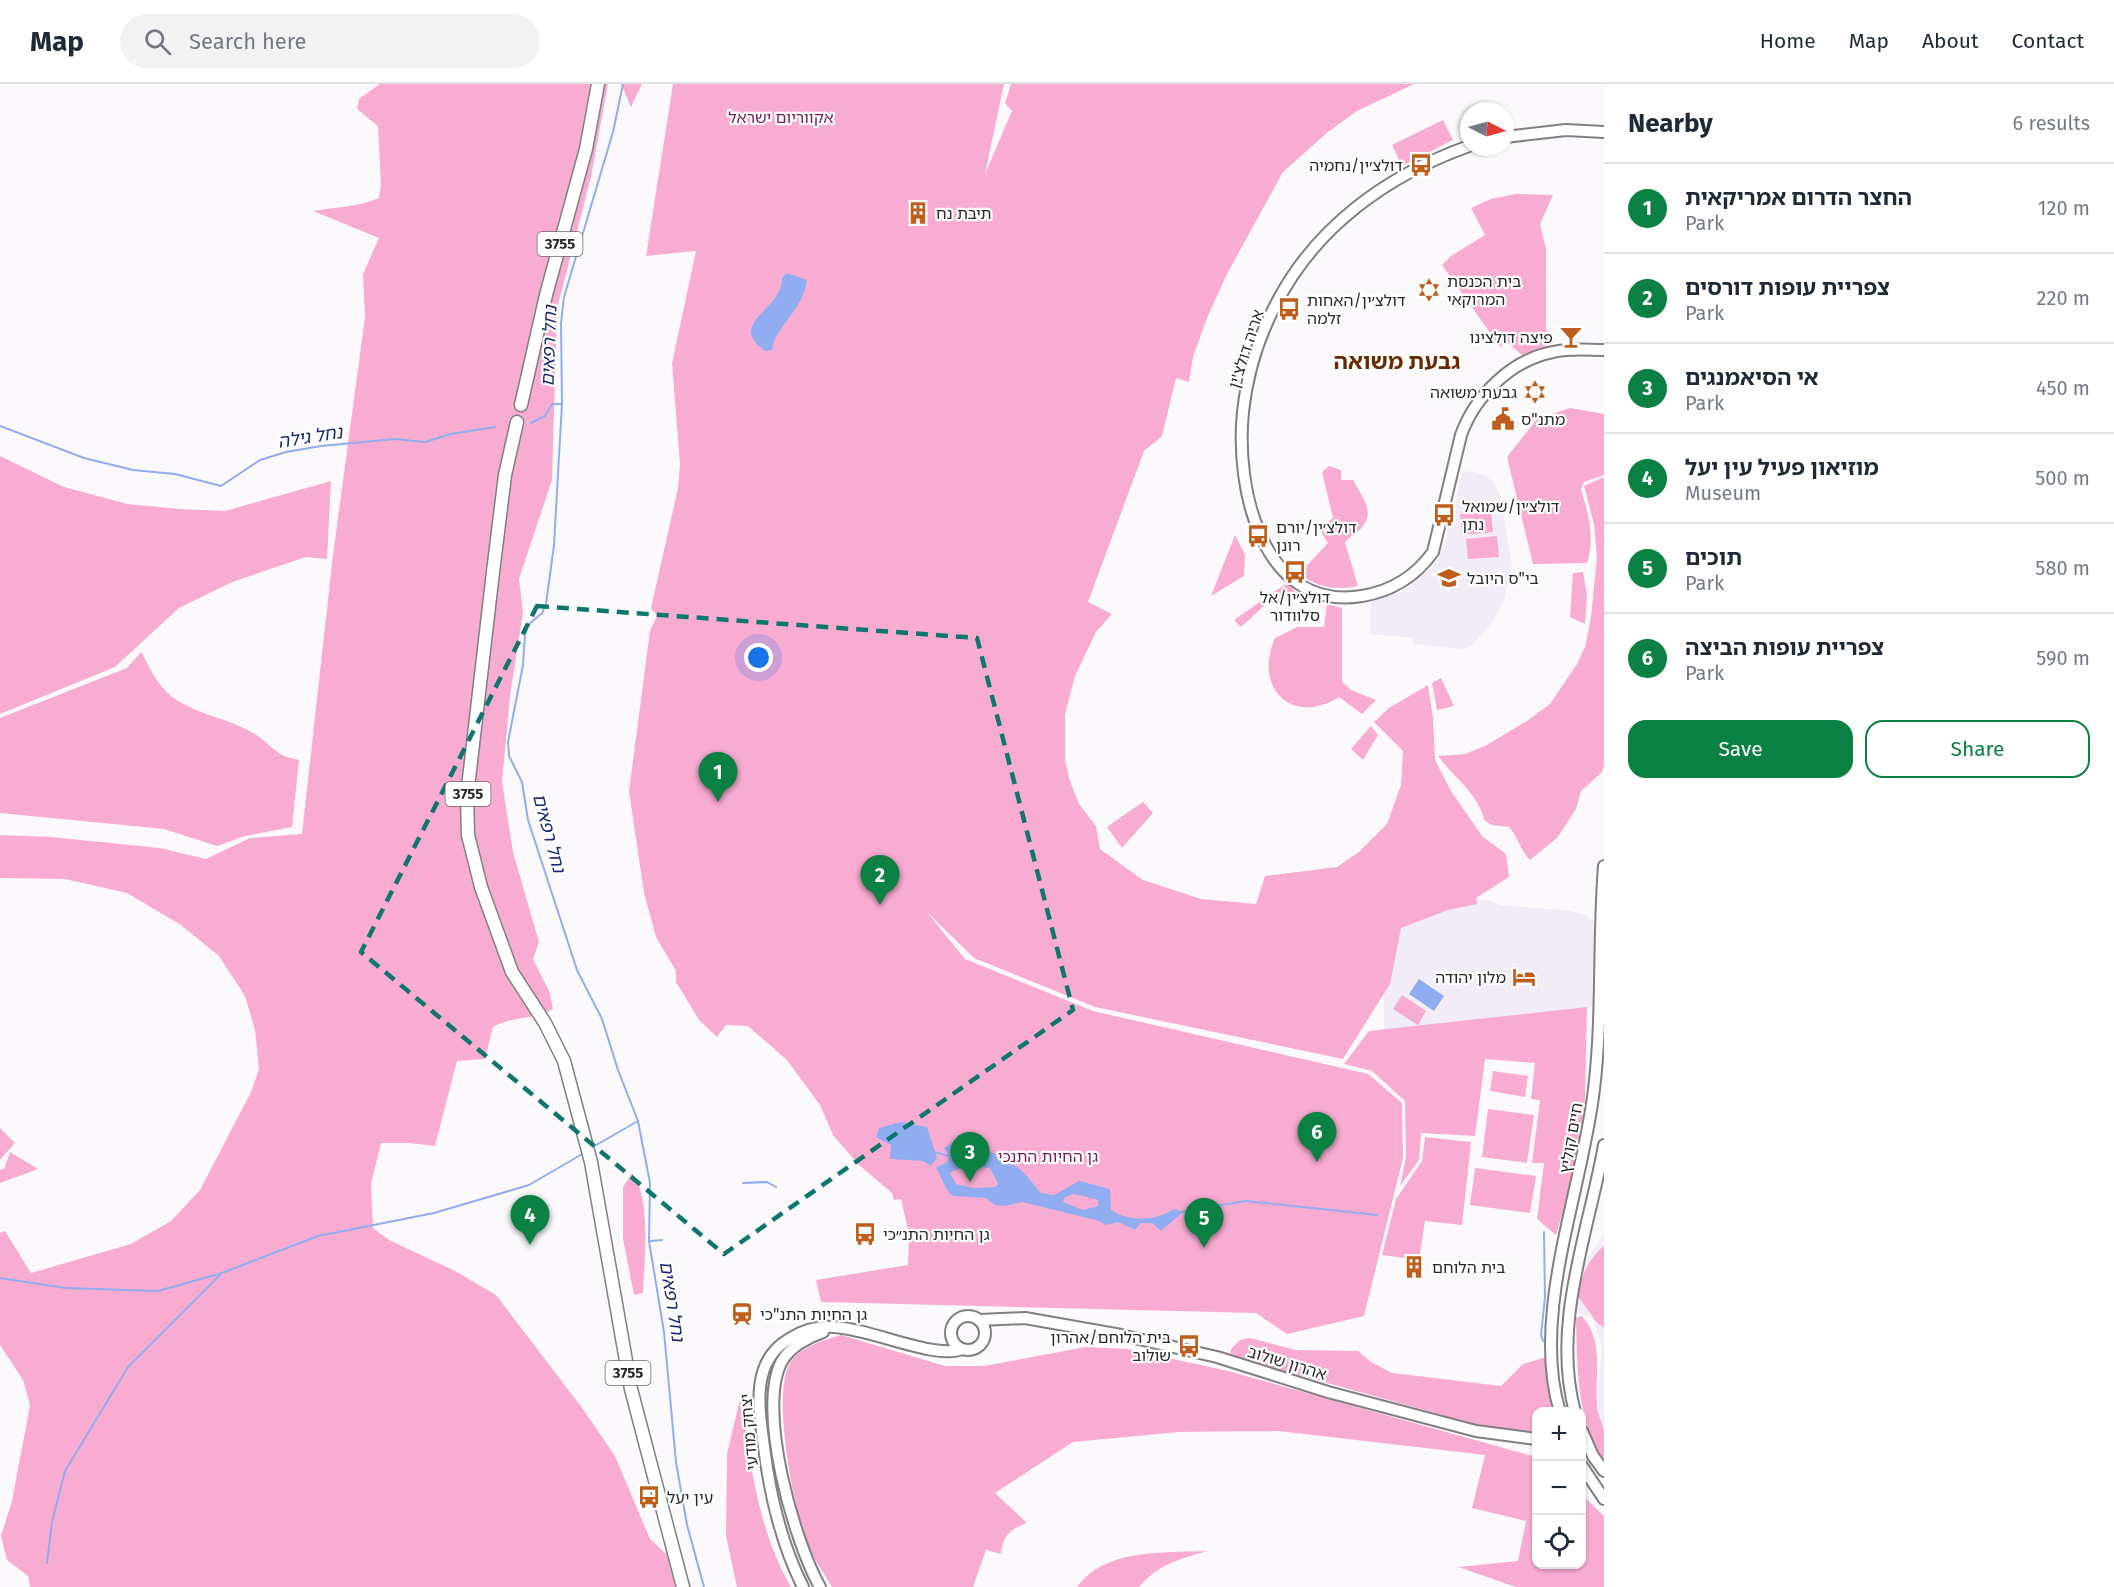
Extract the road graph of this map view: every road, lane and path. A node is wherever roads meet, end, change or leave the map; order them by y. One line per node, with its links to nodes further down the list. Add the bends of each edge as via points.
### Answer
1 (598, 84): 6 (main road, 3755, via 586,148)
2 (1604, 132): 3 (street, via 1563,130)
3 (1514, 136)
4 (1460, 149): 5 (street, אריה דולצ'ין, via 1419,165 1358,206 1312,251 1276,303 1251,372 1242,432 1250,507 1273,559 1305,589 1330,597 1374,594 1397,585 1424,565 1433,552 1461,435 1475,404 1499,380 1535,357 1566,350)
5 (1604, 350)
6 (521, 405)
7 (517, 422): 24 (main road, 3755, via 505,476 468,796 468,835 481,887 512,972 564,1061 587,1151 631,1389)
8 (1604, 866): 17 (street, חיים קוליץ, via 1594,1087 1552,1313 1551,1360)
9 (1604, 1145): 18 (street, חיים קוליץ, via 1571,1309 1569,1353)
10 (979, 1320): 11 (street, אהרון שולוב); 13 (street); 14 (street, via 967,1316 957,1320)
11 (1035, 1320): 13 (street, אהרון שולוב, via 1006,1320); 19 (street, אהרון שולוב, via 1217,1357 1448,1424 1505,1437)
12 (847, 1328): 15 (street, יצחק מודעי); 25 (street, יצחק מודעי, via 819,1328 784,1342 769,1358 759,1389 772,1501 785,1546); 26 (street, יצחק מודעי, via 818,1334 796,1346 782,1362 773,1390 786,1498 799,1541)
13 (985, 1333): 16 (street, via 978,1347)
14 (952, 1339): 15 (street, via 945,1348); 16 (street)
15 (926, 1349): 16 (street, יצחק מודעי, via 946,1353)
16 (962, 1349)
17 (1559, 1407)
18 (1574, 1407)
19 (1532, 1437)
20 (1586, 1440): 21 (street)
21 (1604, 1471)
22 (1586, 1473): 23 (street)
23 (1604, 1499)
24 (683, 1587)
25 (803, 1587)
26 (820, 1587)

